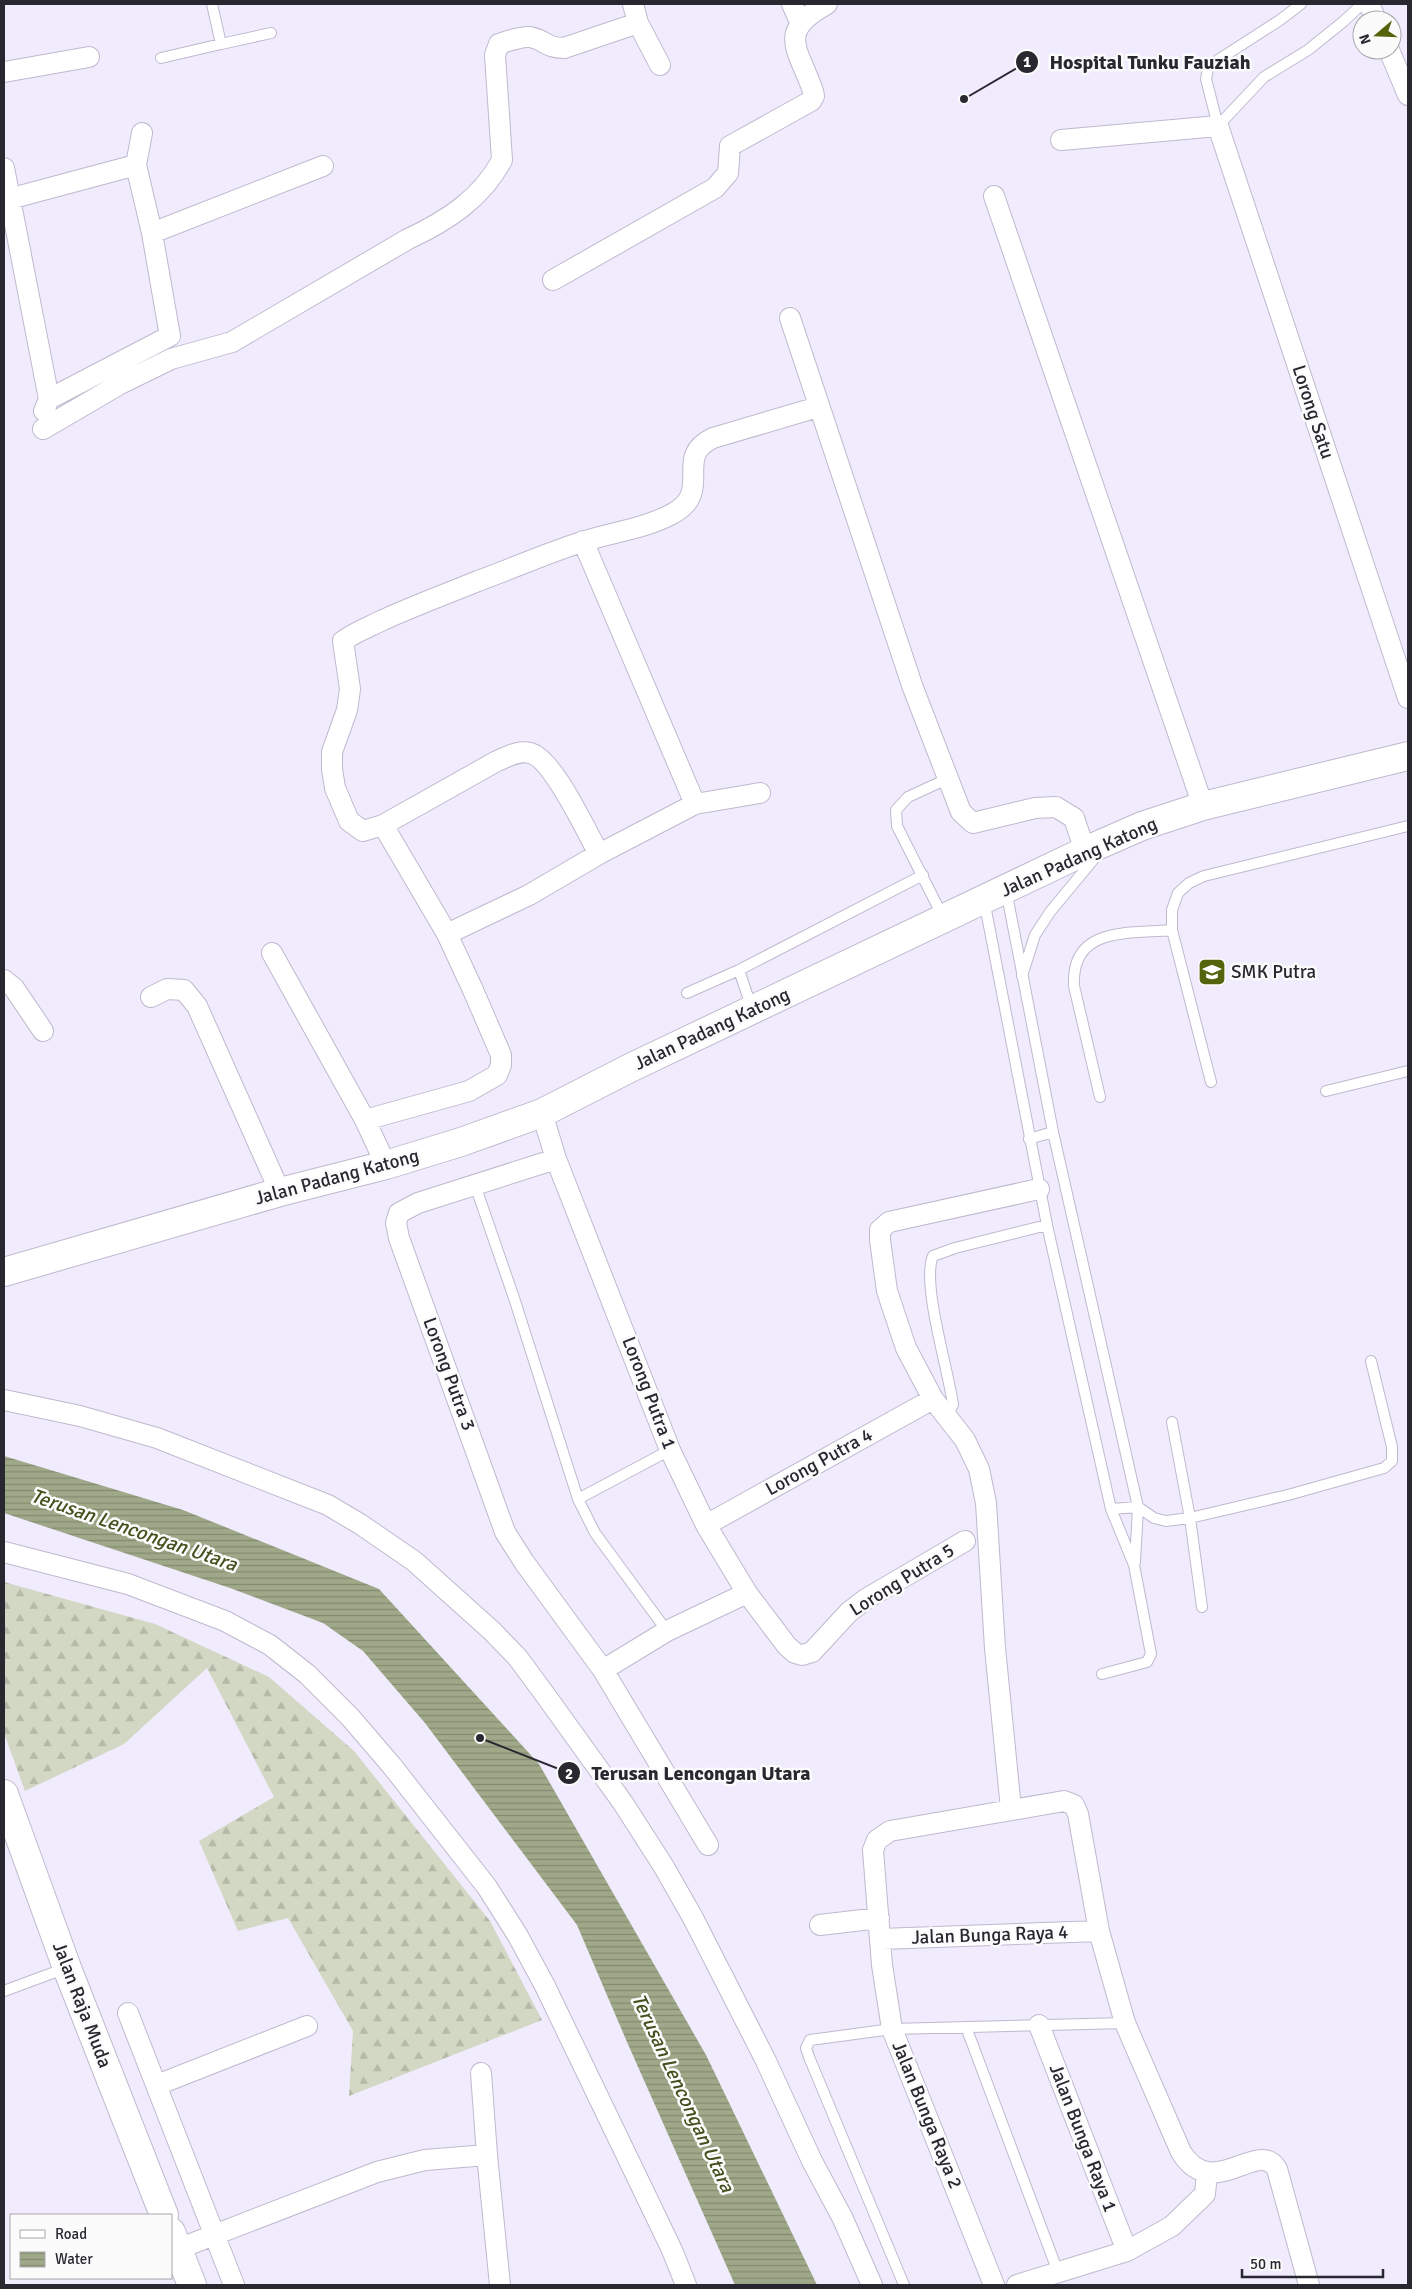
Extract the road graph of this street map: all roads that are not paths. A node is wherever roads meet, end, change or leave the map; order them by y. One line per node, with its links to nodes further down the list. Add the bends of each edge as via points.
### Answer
1 (212, 4): 9 (lane)
2 (792, 4): 7 (street)
3 (827, 4): 7 (street)
4 (1301, 4): 16 (lane, via 1208,69 1206,80)
5 (1362, 4): 16 (lane, via 1308,50 1264,77)
6 (635, 13): 13 (street); 27 (street, via 564,48 551,48 528,37 499,44 495,55 502,160 494,175 467,204 438,225 408,239 232,342 171,359 120,384 43,429)
7 (800, 22): 25 (street, via 794,44 814,96 811,101 730,146 728,173 715,188)
8 (271, 33): 9 (lane)
9 (221, 44): 11 (lane)
10 (89, 57): 14 (street)
11 (161, 58)
12 (1393, 60): 15 (street)
13 (660, 65)
14 (4, 72)
15 (1408, 94)
16 (1218, 126): 18 (street); 30 (street, Lorong Satu)
17 (142, 133): 19 (street)
18 (1061, 140)
19 (136, 165): 23 (street); 24 (street)
20 (323, 166): 24 (street)
21 (4, 168): 23 (street)
22 (994, 196): 35 (street)
23 (9, 199): 27 (street)
24 (152, 233): 27 (street, via 170,336)
25 (553, 280)
26 (790, 318): 28 (street)
27 (48, 399)
28 (818, 407): 29 (street, via 702,442 693,456 695,479 690,498 684,506 662,519); 32 (street)
29 (583, 541): 34 (street); 36 (street, via 410,607 342,641 350,689 347,710 332,752 335,788 349,821 363,831)
30 (1408, 698)
31 (1408, 756): 35 (street, Jalan Padang Katong)
32 (947, 779): 39 (street, via 961,812 973,823 1035,808 1056,807 1074,818); 41 (lane, via 908,797 896,810 897,826)
33 (760, 793): 34 (street)
34 (695, 804): 40 (street)
35 (1203, 806): 38 (street, Jalan Padang Katong)
36 (383, 825): 40 (street, via 497,761 516,753 532,753 550,768); 45 (street)
37 (1408, 826): 44 (lane, via 1204,876 1178,893 1172,910)
38 (1110, 840): 39 (street, Jalan Padang Katong); 48 (lane, via 1035,935)
39 (1084, 851): 42 (street, Jalan Padang Katong)
40 (599, 854): 45 (street, via 528,895)
41 (923, 875): 43 (lane); 47 (lane)
42 (995, 894): 43 (street, Jalan Padang Katong); 48 (lane); 61 (lane)
43 (944, 918): 52 (street, Jalan Padang Katong)
44 (1172, 930): 55 (lane); 57 (lane, via 1101,936 1077,958 1074,986)
45 (447, 934): 59 (street, via 501,1055 497,1075 469,1091)
46 (272, 953): 59 (street)
47 (739, 970): 50 (lane); 52 (lane)
48 (1022, 977): 60 (lane)
49 (4, 980): 53 (street, via 14,988)
50 (686, 993)
51 (151, 997): 66 (street, via 167,989 184,990 197,1006)
52 (752, 1010): 58 (street, Jalan Padang Katong)
53 (43, 1031)
54 (1408, 1071): 56 (lane)
55 (1211, 1082)
56 (1326, 1091)
57 (1100, 1097)
58 (542, 1113): 62 (street, Lorong Putra 1); 63 (street, Jalan Padang Katong)
59 (366, 1120): 63 (street)
60 (1053, 1132): 61 (lane); 76 (lane)
61 (1029, 1139): 65 (lane)
62 (556, 1159): 64 (street, Lorong Putra 3); 74 (street, Lorong Putra 1)
63 (386, 1165): 66 (street, Jalan Padang Katong)
64 (475, 1185): 75 (lane); 87 (street, Lorong Putra 3, via 406,1208 398,1214 396,1222 399,1238 505,1532)
65 (1040, 1189): 67 (lane); 70 (street, via 890,1222 880,1230 887,1291 894,1314 906,1348)
66 (280, 1192): 68 (street, Jalan Padang Katong)
67 (1047, 1225): 72 (lane, via 933,1256 929,1274 953,1406); 77 (lane)
68 (4, 1272)
69 (1371, 1361): 78 (lane, via 1392,1447 1392,1461 1384,1468)
70 (932, 1399): 72 (street); 79 (street, Lorong Putra 4)
71 (4, 1400): 117 (street, via 80,1416 157,1438 328,1505 414,1561 492,1631 518,1658 546,1696 623,1803 664,1867 765,2059)
72 (946, 1414): 90 (street, via 965,1440 978,1469 986,1503 995,1648)
73 (1172, 1422): 78 (lane)
74 (670, 1450): 75 (lane); 79 (street, Lorong Putra 1)
75 (578, 1499): 85 (lane, via 595,1534)
76 (1138, 1507): 77 (lane); 78 (lane, via 1154,1518 1166,1521); 82 (lane)
77 (1111, 1509): 82 (lane)
78 (1190, 1518): 84 (lane)
79 (706, 1526): 83 (street, Lorong Putra 1)
80 (965, 1541): 86 (street, Lorong Putra 5, via 866,1599 849,1612 812,1652)
81 (4, 1552): 116 (street, via 128,1584 225,1621 270,1645 307,1674 350,1717 487,1887 518,1936 672,2250)
82 (1134, 1565): 88 (lane, via 1150,1659)
83 (748, 1594): 85 (street); 86 (street, Lorong Putra 1)
84 (1202, 1606)
85 (667, 1631): 87 (street)
86 (795, 1653)
87 (603, 1670): 91 (street, Lorong Putra 3)
88 (1102, 1674)
89 (4, 1794): 96 (street, Jalan Raja Muda)
90 (1011, 1809): 92 (street, Jalan Bunga Raya 2, via 882,1835 873,1850); 94 (street, Jalan Bunga Raya 2, via 1064,1801 1074,1805)
91 (708, 1845)
92 (879, 1918): 93 (street); 95 (street, Jalan Bunga Raya 2)
93 (820, 1925)
94 (1099, 1931): 95 (street, Jalan Bunga Raya 4); 99 (street)
95 (880, 1939): 103 (street, Jalan Bunga Raya 2)
96 (67, 1968): 97 (lane); 108 (street, Jalan Raja Muda)
97 (4, 1990)
98 (128, 2013): 105 (street)
99 (1125, 2024): 100 (lane); 107 (street, via 1181,2152 1197,2170)
100 (1039, 2025): 102 (lane); 111 (street, Jalan Bunga Raya 1)
101 (307, 2026): 105 (street)
102 (966, 2027): 103 (lane); 112 (lane)
103 (892, 2028): 118 (lane, via 810,2040 806,2048); 119 (street, Jalan Bunga Raya 2)
104 (481, 2073): 106 (street)
105 (158, 2086): 109 (street)
106 (487, 2155): 109 (street, via 445,2157 400,2165); 115 (street)
107 (1215, 2172): 111 (street, via 1205,2194 1179,2220); 121 (street, via 1264,2158 1273,2161)
108 (164, 2214)
109 (214, 2236): 110 (street); 114 (street)
110 (174, 2241): 113 (street)
111 (1127, 2251): 112 (street)
112 (1058, 2272): 120 (street)
113 (192, 2285)
114 (234, 2285)
115 (500, 2285)
116 (686, 2285)
117 (872, 2285)
118 (904, 2285)
119 (994, 2285)
120 (1017, 2285)
121 (1309, 2285)

